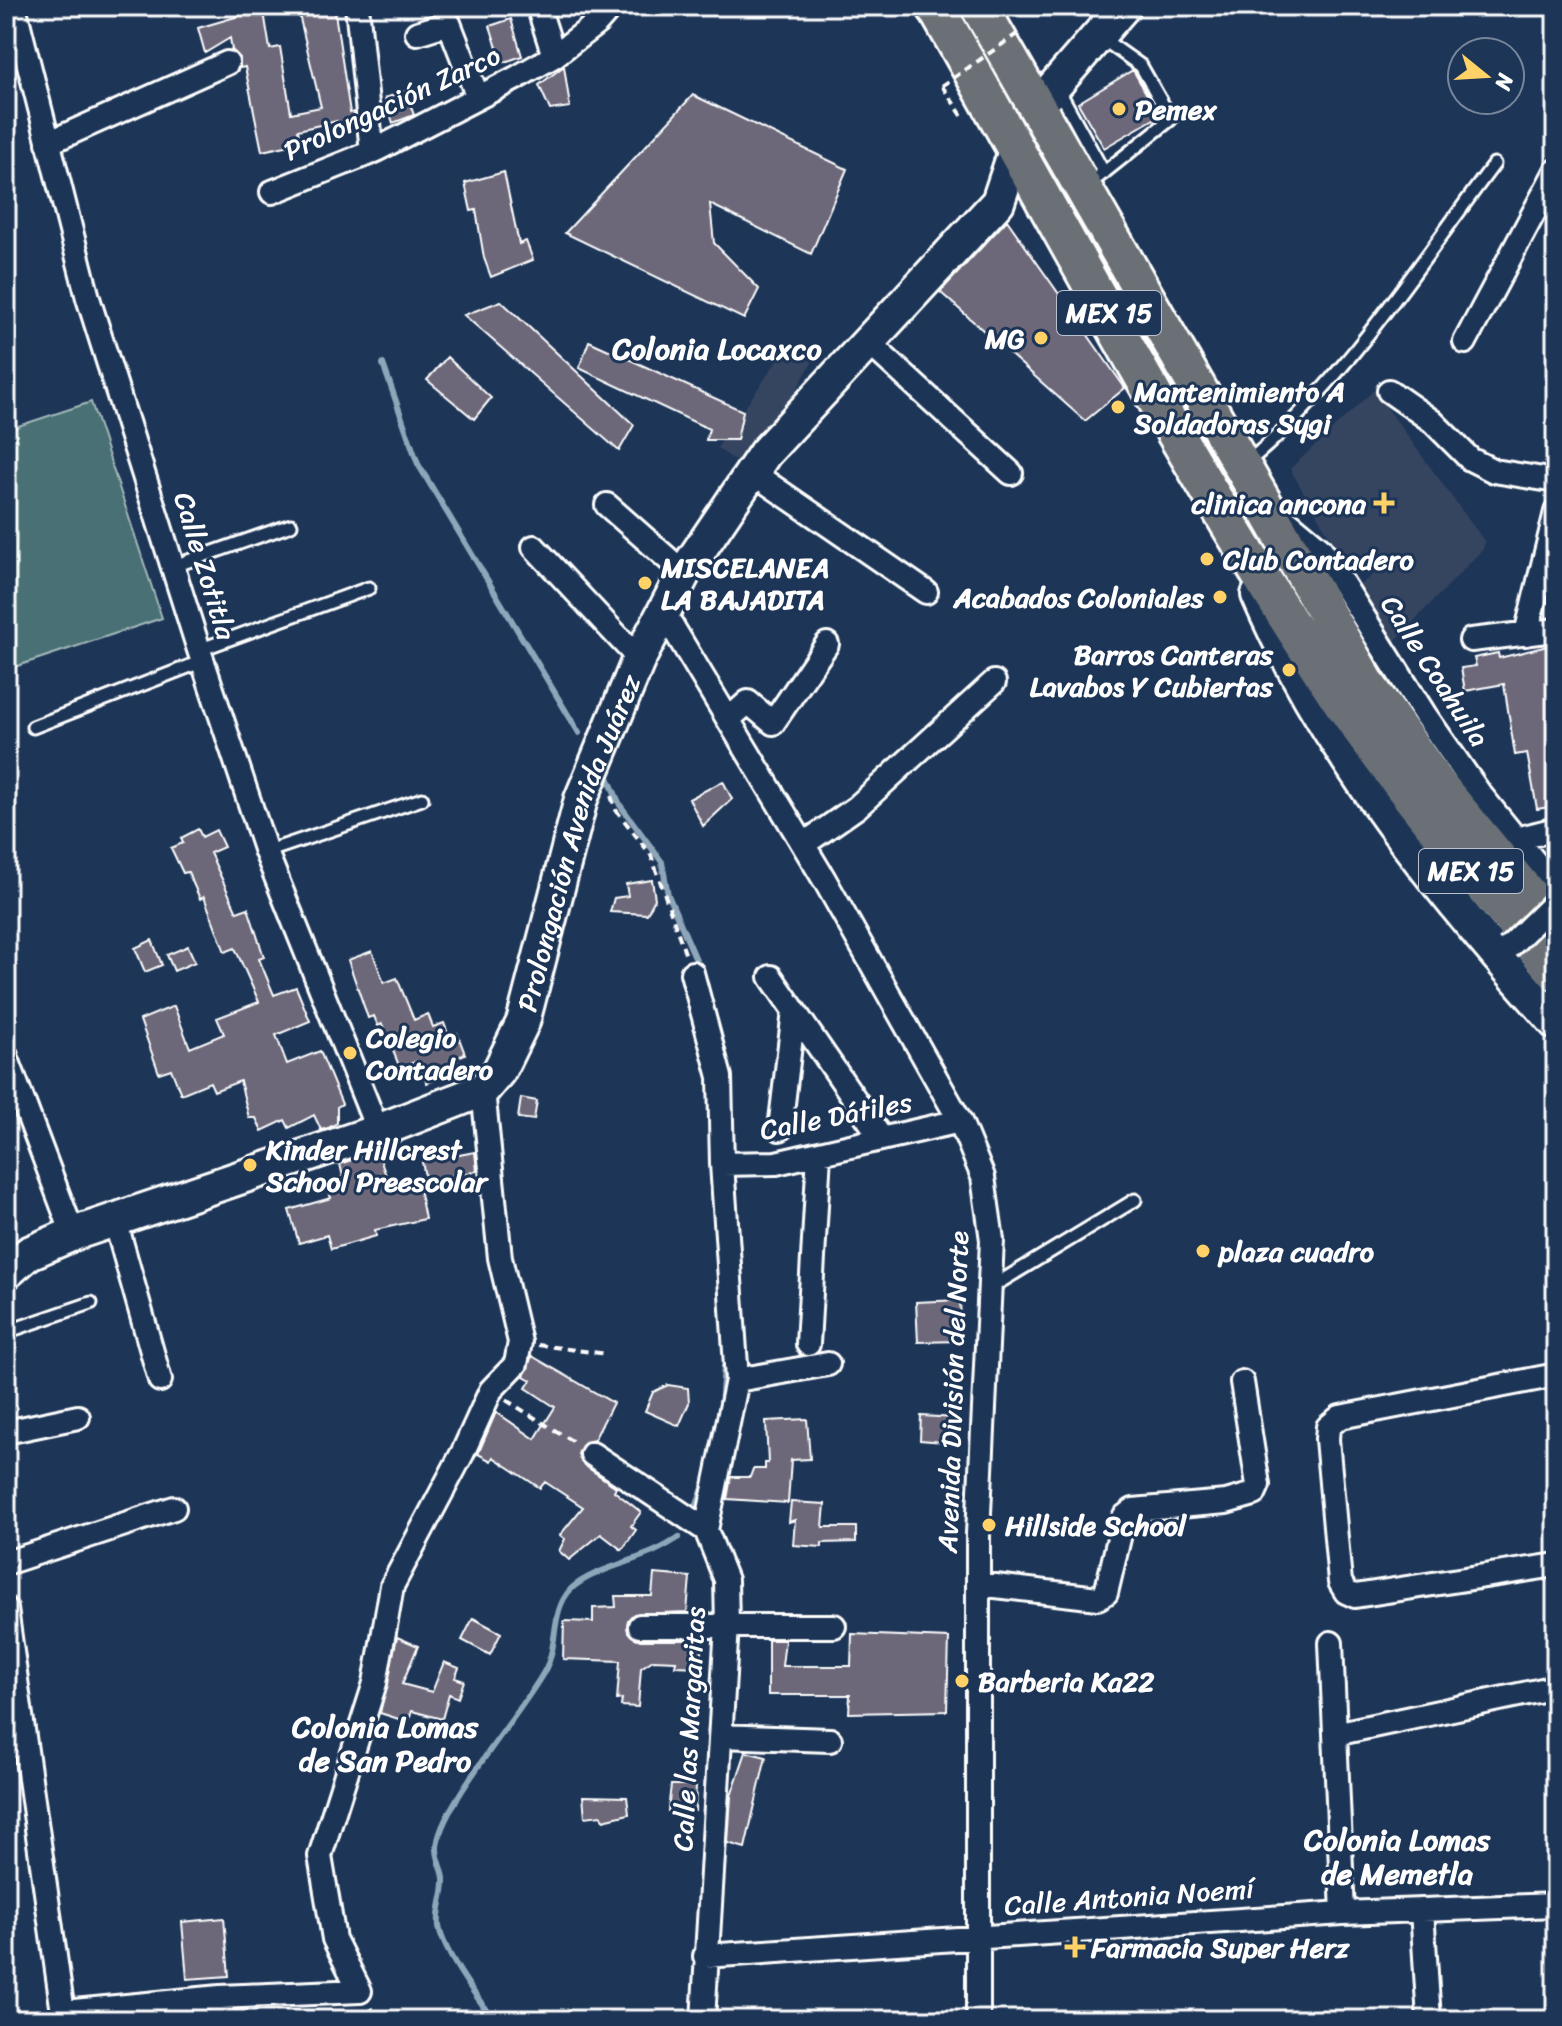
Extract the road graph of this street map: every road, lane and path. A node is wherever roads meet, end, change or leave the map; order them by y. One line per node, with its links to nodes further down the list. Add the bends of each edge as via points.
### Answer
1 (14, 6): 16 (street, Calle Zotitla)
2 (357, 6): 18 (street)
3 (538, 6): 11 (street)
4 (612, 6): 11 (street, Prolongación Zarco)
5 (935, 6): 17 (main road, MEX 15)
6 (979, 6): 14 (main road, MEX 15)
7 (1124, 6): 10 (street)
8 (417, 33): 13 (street, via 449,23)
9 (1017, 34): 15 (path, bridge, via 942,86)
10 (1098, 36): 14 (street); 21 (lane, via 1141,66 1171,119)
11 (554, 56): 13 (street, Prolongación Zarco)
12 (227, 63): 16 (street)
13 (477, 95): 18 (street, Prolongación Zarco)
14 (1046, 96): 21 (main road, MEX 15)
15 (963, 117)
16 (54, 140): 38 (street, Calle Zotitla, via 88,298)
17 (1016, 148): 23 (street, Prolongación Avenida Juárez); 24 (main road, MEX 15)
18 (372, 152): 22 (street, Prolongación Zarco)
19 (1494, 164): 28 (lane, via 1350,355 1290,426)
20 (1556, 171): 26 (street)
21 (1094, 181): 28 (main road, MEX 15)
22 (272, 192)
23 (998, 202): 24 (street, via 1032,204); 25 (street, Prolongación Avenida Juárez)
24 (1053, 214): 36 (main road, MEX 15)
25 (868, 342): 29 (street); 30 (street, Prolongación Avenida Juárez)
26 (1465, 342)
27 (1389, 391): 31 (street, via 1432,421 1470,459 1494,471)
28 (1242, 467): 32 (main road, MEX 15)
29 (1011, 473)
30 (757, 476): 39 (street, Prolongación Avenida Juárez); 41 (street)
31 (1556, 481)
32 (1260, 498): 55 (street, Calle Coahuila, via 1321,549 1425,715); 60 (main road, MEX 15, via 1368,686 1438,785)
33 (607, 505): 39 (street)
34 (1556, 512): 44 (street)
35 (291, 525): 38 (lane)
36 (1229, 526): 61 (street, via 1272,626 1326,721 1401,832); 62 (main road, MEX 15, via 1339,699 1451,847)
37 (534, 547): 48 (street)
38 (174, 566): 47 (street, Calle Zotitla)
39 (684, 573): 42 (street, Prolongación Avenida Juárez)
40 (369, 588): 47 (lane)
41 (926, 592)
42 (663, 611): 48 (street, Prolongación Avenida Juárez); 50 (street, Avenida División del Norte)
43 (1556, 630): 44 (street)
44 (1526, 634): 45 (street)
45 (1471, 640)
46 (827, 644): 50 (street, via 773,723 748,702)
47 (201, 656): 51 (lane); 57 (street, Calle Zotitla)
48 (639, 659): 68 (street, Prolongación Avenida Juárez, via 581,799 523,1022 499,1071)
49 (994, 682): 56 (street, via 857,807)
50 (729, 719): 56 (street, Avenida División del Norte)
51 (33, 727)
52 (422, 799): 57 (lane)
53 (616, 810): 63 (path, via 651,855)
54 (1556, 829): 55 (street)
55 (1516, 839): 58 (street, Calle Coahuila)
56 (804, 844): 69 (street, Avenida División del Norte)
57 (266, 852): 71 (street, Calle Zotitla)
58 (1556, 881)
59 (1556, 901): 61 (street, bridge)
60 (1556, 928)
61 (1503, 953): 66 (street)
62 (1556, 972)
63 (692, 973): 74 (street, via 720,1077)
64 (771, 977): 65 (street)
65 (794, 1011): 70 (street); 72 (street)
66 (1556, 1023)
67 (6, 1056): 77 (street)
68 (483, 1090): 71 (street); 82 (street, via 500,1258)
69 (960, 1121): 72 (street, Calle Dátiles); 79 (street, Avenida División del Norte, via 983,1177 992,1240)
70 (780, 1129)
71 (378, 1131): 76 (street)
72 (882, 1139): 73 (street, Calle Dátiles)
73 (819, 1154): 74 (street, Calle Dátiles, via 776,1163); 83 (street)
74 (722, 1164): 88 (street)
75 (1135, 1200): 79 (lane)
76 (115, 1220): 77 (street); 87 (street)
77 (73, 1234): 78 (street, via 29,1253)
78 (6, 1273)
79 (990, 1288): 98 (street, Avenida División del Norte)
80 (91, 1303): 81 (lane)
81 (6, 1332)
82 (520, 1342): 84 (path); 90 (street, via 516,1364)
83 (808, 1344)
84 (607, 1354)
85 (828, 1364): 88 (street)
86 (1556, 1375): 97 (street, via 1333,1420 1327,1439 1340,1582 1346,1592 1355,1596)
87 (160, 1380)
88 (737, 1380): 95 (street)
89 (1242, 1382): 98 (street, via 1258,1485 1254,1494 1226,1502 1133,1510 1124,1517 1106,1593 1098,1598)
90 (491, 1390): 93 (path); 113 (street, via 392,1586 375,1683 320,1856 334,1939 360,1991)
91 (78, 1417): 92 (street)
92 (6, 1432)
93 (592, 1454): 95 (street)
94 (174, 1508): 96 (street)
95 (706, 1530): 100 (street, Calle las Margaritas, via 726,1580)
96 (6, 1563)
97 (1556, 1565)
98 (978, 1584): 111 (street, Avenida División del Norte)
99 (6, 1609): 114 (street)
100 (727, 1625): 101 (street); 102 (street); 106 (street, Calle las Margaritas)
101 (640, 1626)
102 (834, 1626)
103 (1331, 1643): 105 (street)
104 (1556, 1687): 105 (street)
105 (1335, 1734): 110 (street)
106 (721, 1736): 107 (street); 112 (street, Calle las Margaritas)
107 (830, 1740)
108 (1556, 1905): 109 (street, Calle Antonia Noemí)
109 (1422, 1910): 110 (street, Calle Antonia Noemí); 118 (street)
110 (1343, 1913): 111 (street, Calle Antonia Noemí)
111 (979, 1937): 112 (street, Calle Antonia Noemí); 117 (street, Avenida División del Norte)
112 (705, 1956): 116 (street, Calle las Margaritas)
113 (220, 1997): 114 (street); 115 (street)
114 (64, 2016)
115 (223, 2020)
116 (703, 2020)
117 (978, 2020)
118 (1429, 2020)

